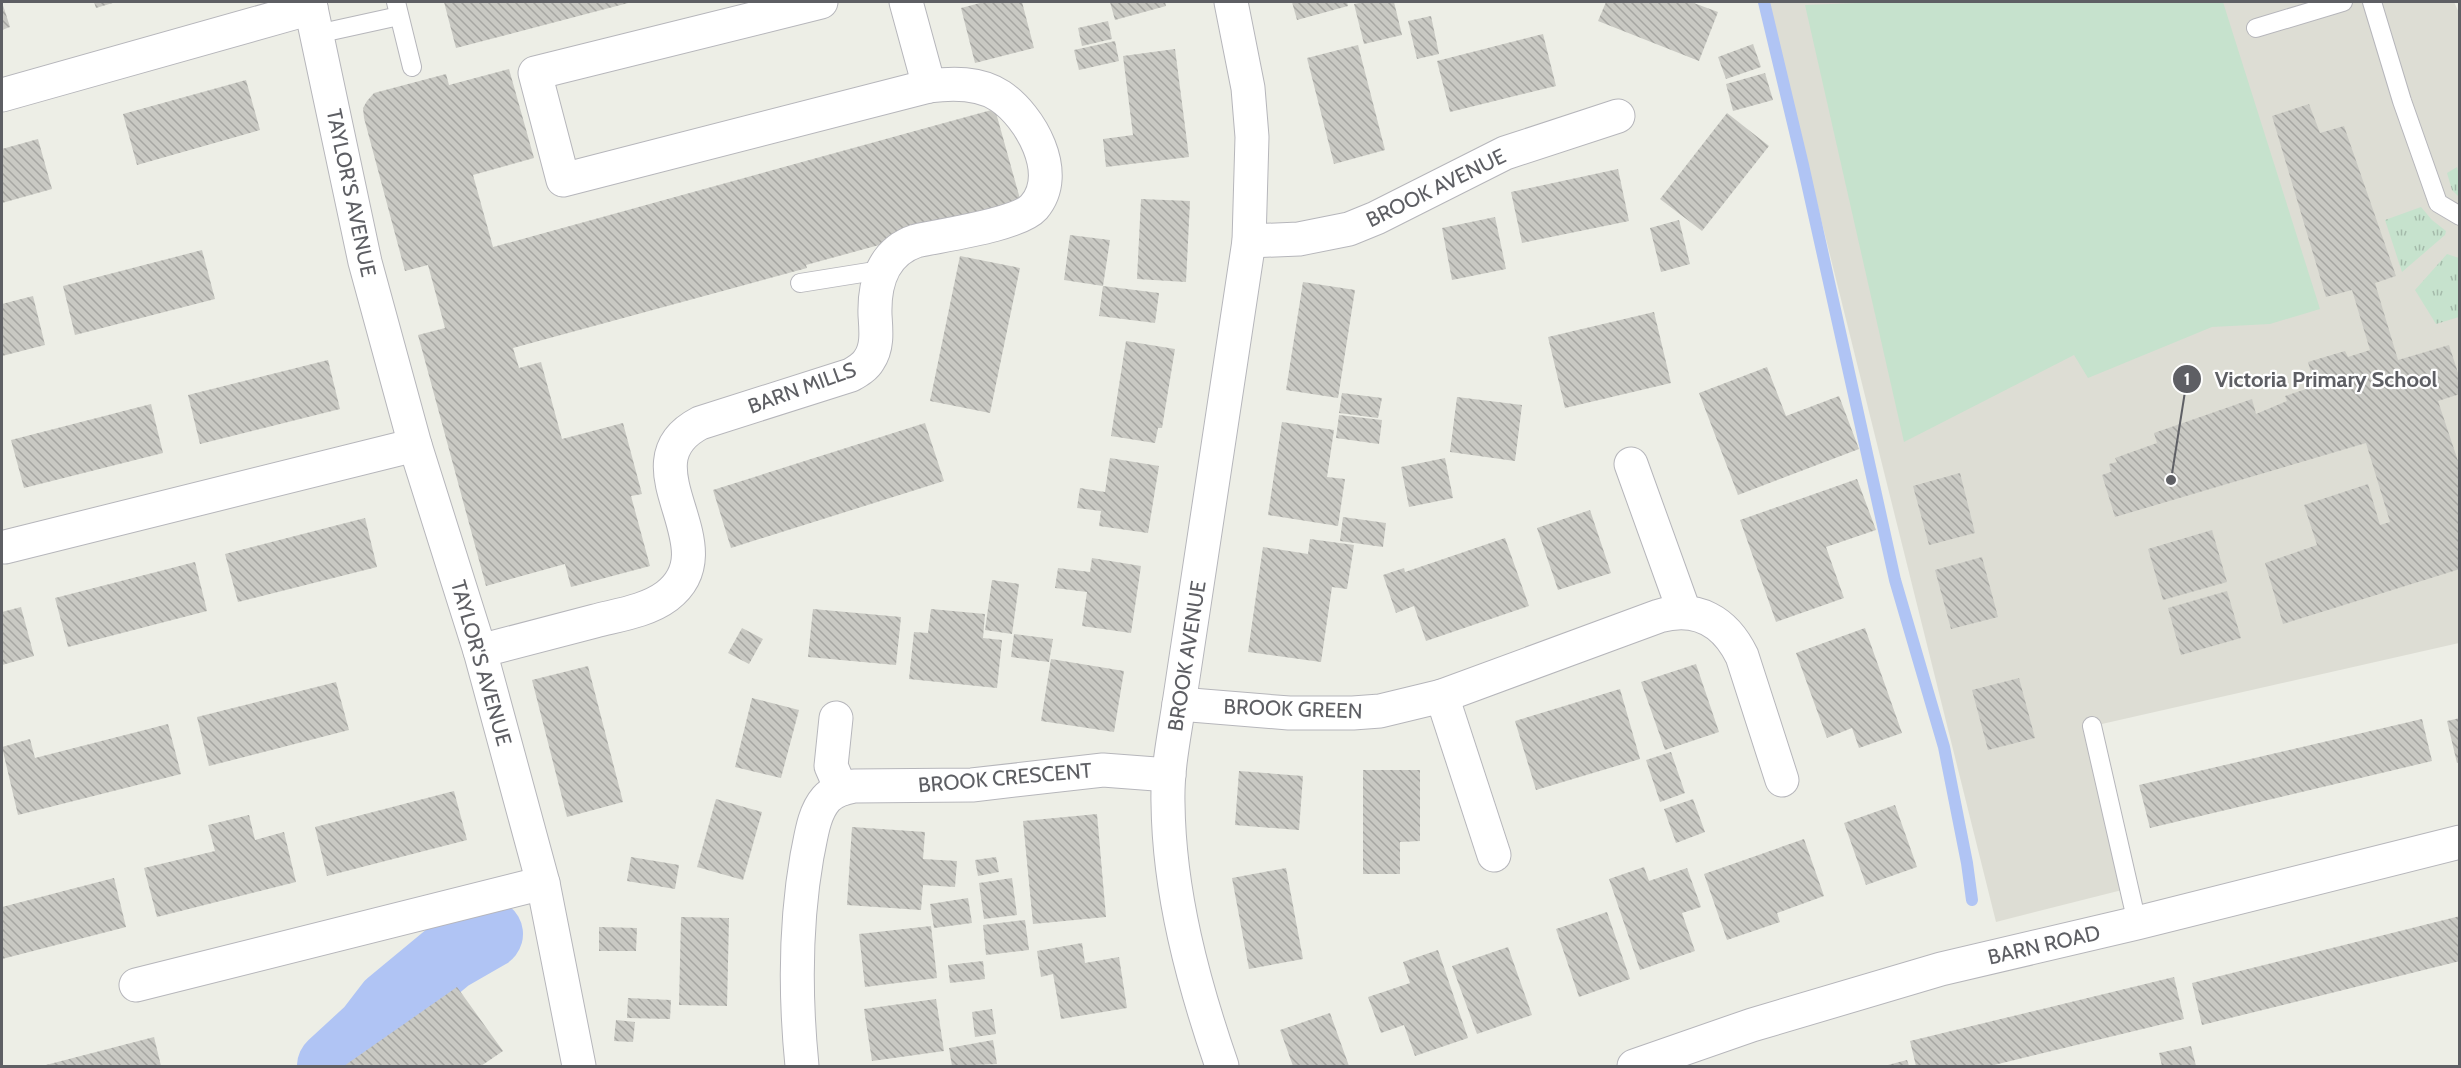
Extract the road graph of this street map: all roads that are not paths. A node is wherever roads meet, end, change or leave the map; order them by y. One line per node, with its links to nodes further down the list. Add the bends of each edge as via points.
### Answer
1 (821, 2): 10 (street, via 535,73 563,180)
2 (906, 2): 10 (street)
3 (1231, 2): 14 (street, BROOK AVENUE, via 1248,88 1252,136)
4 (2343, 2): 8 (lane)
5 (2372, 2): 13 (lane, via 2438,203)
6 (398, 9): 7 (lane); 9 (lane)
7 (313, 15): 11 (street); 17 (street, TAYLOR'S AVENUE, via 365,262)
8 (2256, 28)
9 (412, 67)
10 (929, 86): 15 (street, via 972,85 999,95 1014,108 1040,150 1043,185 1028,212 906,244)
11 (2, 95)
12 (1618, 116): 14 (street, BROOK AVENUE, via 1505,153 1348,229 1299,239)
13 (2460, 216)
14 (1249, 241): 23 (street, BROOK AVENUE)
15 (881, 270): 16 (lane); 21 (street, BARN MILLS, via 876,292 876,342 862,368 851,375 700,423 677,439 670,473 687,534 689,562 675,589 641,609)
16 (800, 283)
17 (415, 445): 19 (street); 21 (street, TAYLOR'S AVENUE)
18 (1631, 464): 20 (street)
19 (5, 547)
20 (1684, 611): 22 (street, BROOK GREEN, via 1659,616); 27 (street, via 1711,621 1734,642)
21 (480, 651): 31 (street, TAYLOR'S AVENUE)
22 (1442, 696): 23 (street, BROOK GREEN, via 1380,711 1353,713 1289,713); 30 (street)
23 (1179, 704): 26 (street, BROOK AVENUE)
24 (836, 718): 28 (street, via 831,766)
25 (2092, 726): 32 (lane)
26 (1169, 775): 28 (street, BROOK CRESCENT, via 1103,770 972,785 866,785); 36 (street, BROOK AVENUE, via 1169,830 1175,883 1198,998)
27 (1782, 780)
28 (841, 789): 35 (street, via 824,801 817,816 803,878 797,969)
29 (2460, 842): 32 (street, BARN ROAD)
30 (1494, 855)
31 (543, 883): 33 (street); 34 (street, TAYLOR'S AVENUE)
32 (2138, 923): 37 (street, BARN ROAD, via 1930,972 1752,1025)
33 (136, 986)
34 (579, 1066)
35 (802, 1066)
36 (1222, 1066)
37 (1634, 1066)

